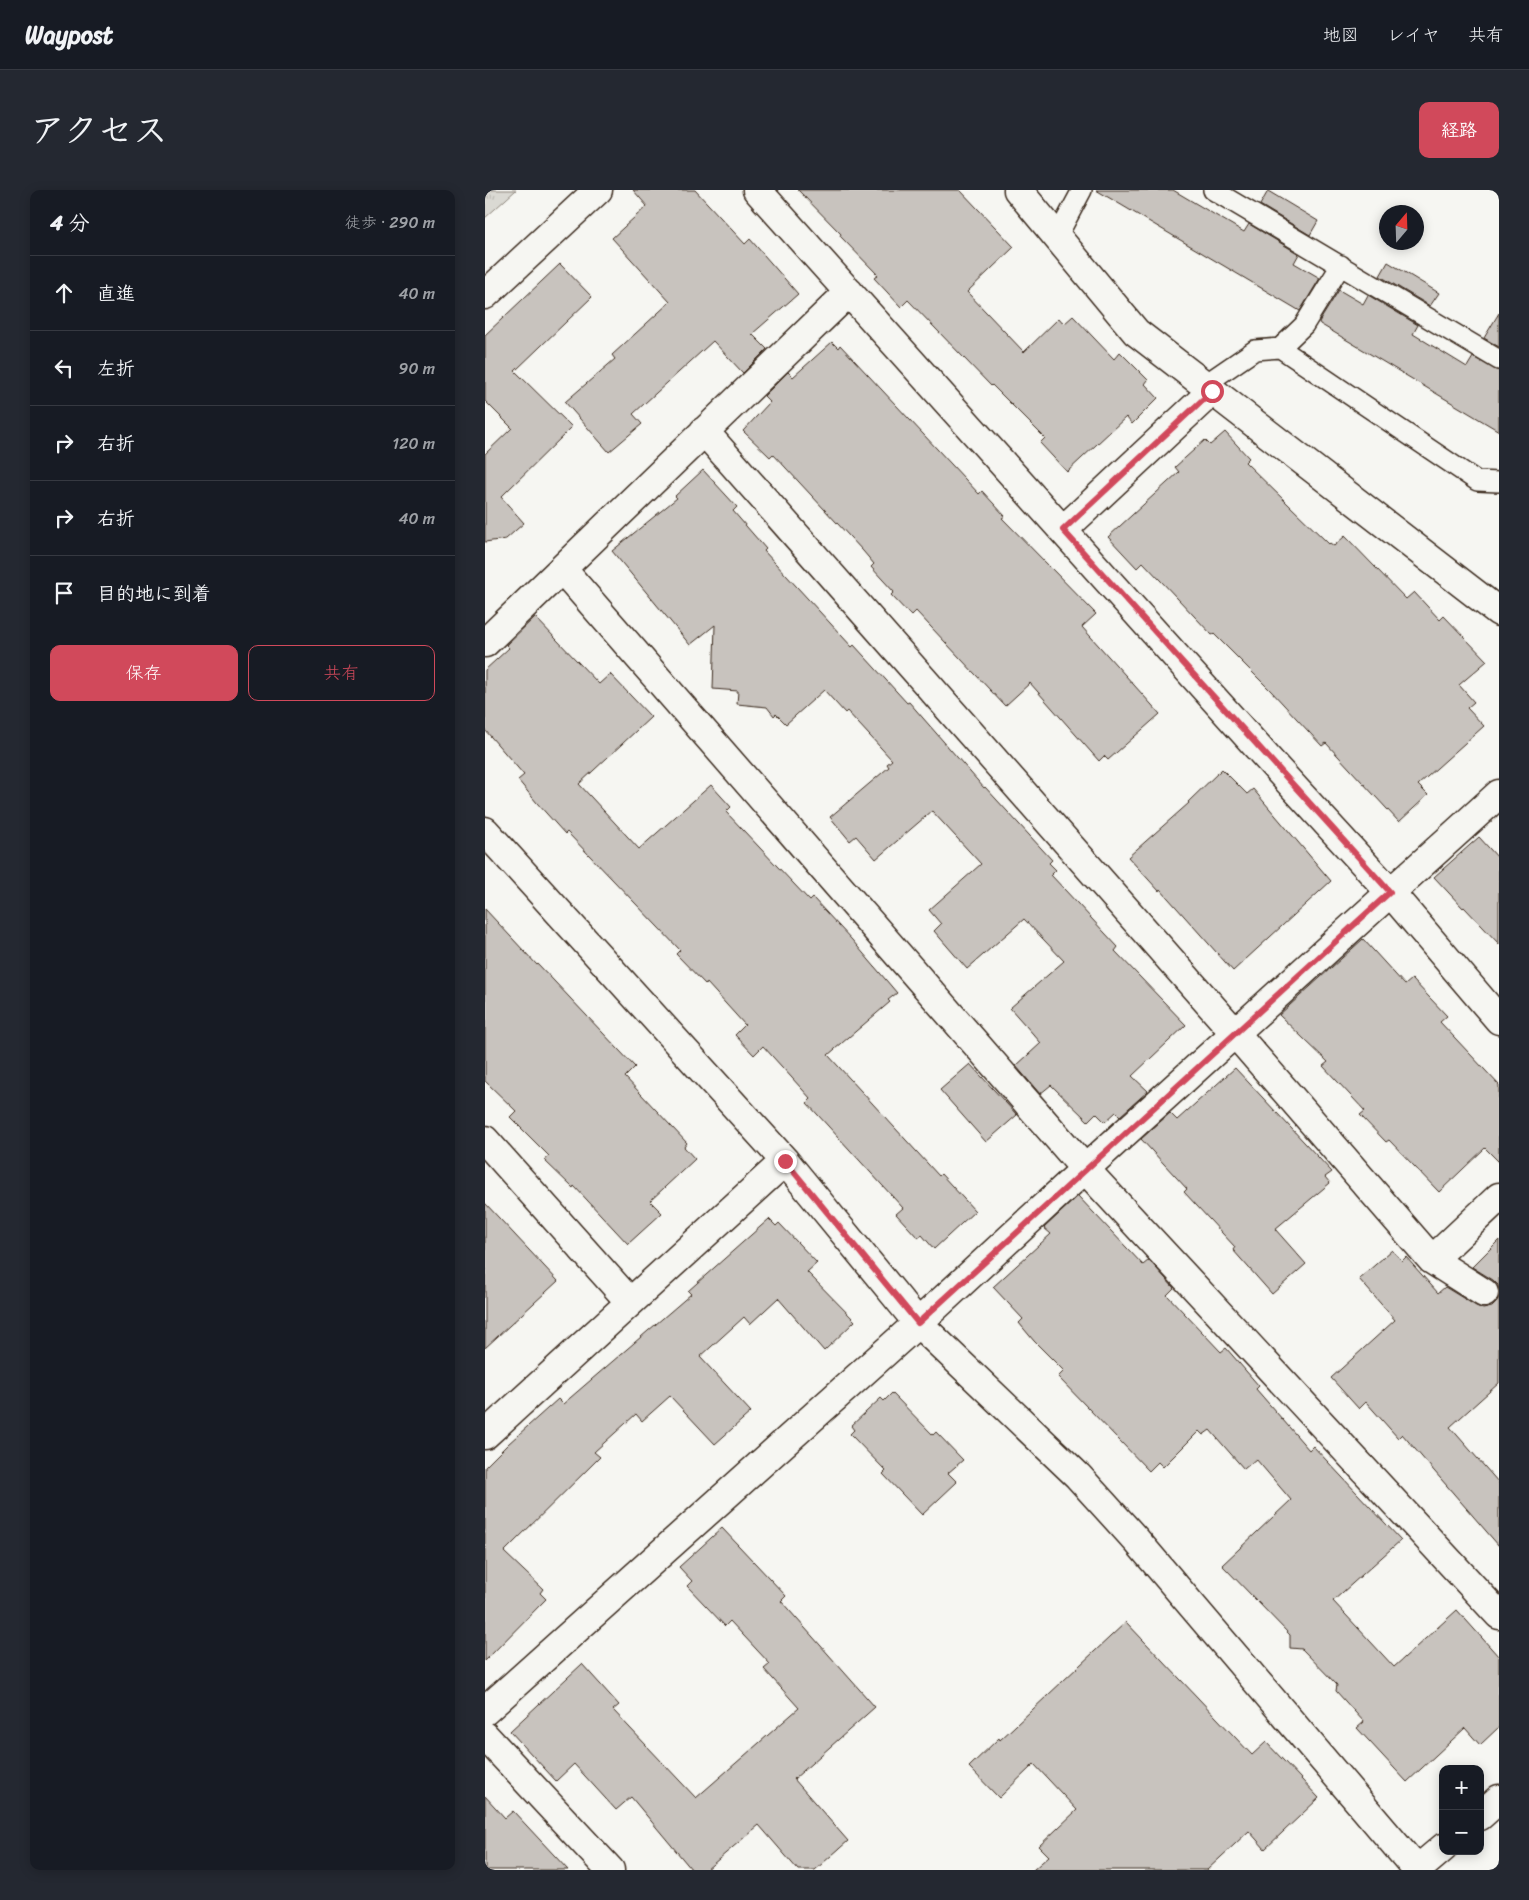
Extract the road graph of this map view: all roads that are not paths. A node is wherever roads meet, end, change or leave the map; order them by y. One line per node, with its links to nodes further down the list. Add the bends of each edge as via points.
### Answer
1 (598, 190): 9 (street)
2 (757, 190): 8 (street)
3 (1018, 190): 6 (street)
4 (1082, 190): 6 (lane)
5 (1213, 190): 7 (lane)
6 (1057, 237): 12 (street, via 1136,332)
7 (1341, 266): 10 (lane, via 1304,325); 11 (lane)
8 (849, 292): 13 (street); 15 (street)
9 (485, 295)
10 (1280, 348): 12 (lane, via 1255,350); 14 (lane, via 1477,482)
11 (1499, 360)
12 (1208, 388): 15 (street); 17 (street)
13 (705, 431): 16 (street); 23 (street)
14 (1499, 482)
15 (1063, 530): 21 (street)
16 (562, 569): 18 (street); 26 (street)
17 (1499, 612)
18 (485, 643)
19 (1499, 794): 21 (street)
20 (485, 831): 25 (street)
21 (1390, 892): 22 (street); 23 (street)
22 (1499, 1020)
23 (1235, 1033): 26 (street); 28 (street)
24 (485, 1140): 30 (street)
25 (785, 1161): 30 (street); 31 (street)
26 (1085, 1169): 31 (street); 33 (street)
27 (1499, 1197): 28 (street)
28 (1432, 1260): 29 (street)
29 (1484, 1293)
30 (630, 1302): 32 (street)
31 (918, 1323): 34 (street); 40 (street, via 1078,1476 1137,1540)
32 (485, 1435)
33 (1499, 1614)
34 (485, 1711)
35 (485, 1736): 39 (street)
36 (1499, 1799): 37 (street)
37 (1484, 1812)
38 (1439, 1851): 40 (street)
39 (610, 1870)
40 (1417, 1870)

